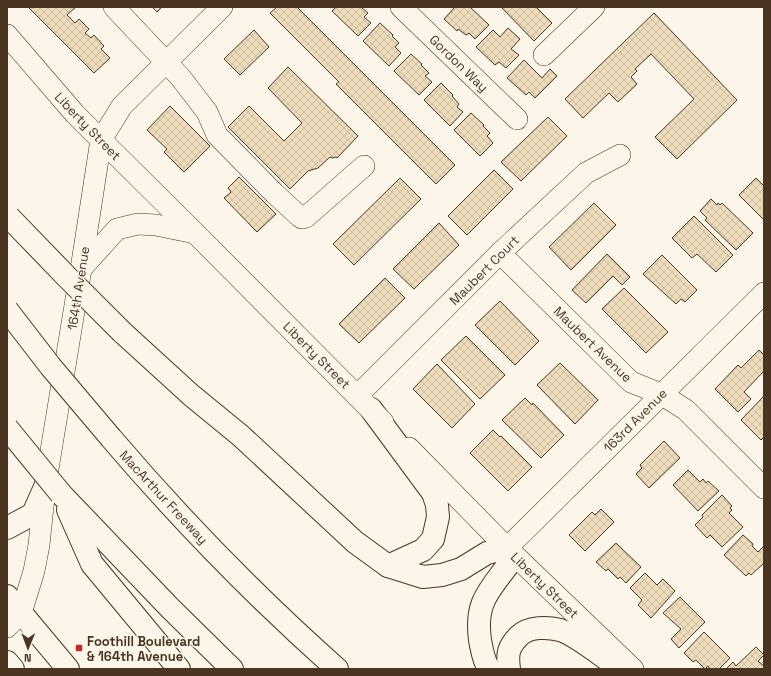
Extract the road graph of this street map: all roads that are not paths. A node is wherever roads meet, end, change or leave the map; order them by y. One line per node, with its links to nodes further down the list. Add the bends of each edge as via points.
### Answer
1 (114, 7): 7 (street)
2 (222, 7): 7 (street, 164th Avenue)
3 (401, 7): 8 (street, Gordon Way)
4 (594, 7): 6 (street)
5 (7, 35): 9 (street, Liberty Street, via 75,114)
6 (544, 55)
7 (167, 62): 9 (street, 164th Avenue, via 122,106); 11 (street, via 207,112 217,135 302,218)
8 (517, 119)
9 (101, 140): 13 (street, Liberty Street); 15 (street, 164th Avenue)
10 (620, 155): 14 (street, Maubert Court, via 586,173)
11 (364, 166)
12 (8, 216): 25 (main road, bridge, via 122,332 191,395 241,436 355,542)
13 (195, 233): 15 (street, via 138,224 117,229); 19 (street, Liberty Street)
14 (500, 253): 18 (street, Maubert Avenue, via 631,382); 19 (street, Maubert Court)
15 (81, 269): 22 (street, 164th Avenue)
16 (764, 293): 18 (street, 163rd Avenue)
17 (7, 310): 33 (main road, MacArthur Freeway, bridge, via 156,489 278,615)
18 (661, 394): 21 (street, Maubert Avenue, via 686,410); 24 (street, 163rd Avenue)
19 (364, 403): 24 (street, Liberty Street); 25 (main road, via 433,493 437,505 438,517 432,540 423,550)
20 (7, 428): 22 (main road, bridge)
21 (764, 488)
22 (53, 490): 23 (main road, via 33,514); 27 (street, 164th Avenue, via 34,571); 31 (main road, via 92,564); 32 (main road)
23 (7, 528)
24 (507, 548): 25 (main road, via 487,553 461,569 442,575 423,577); 34 (main road, via 508,565 489,591 481,607 478,622 482,652); 37 (street, Liberty Street)
25 (388, 566)
26 (7, 596): 27 (main road)
27 (14, 620): 30 (main road)
28 (7, 662): 29 (main road)
29 (13, 669)
30 (68, 669)
31 (179, 669)
32 (232, 669)
33 (337, 669)
34 (489, 669)
35 (509, 669): 36 (main road, via 507,656 511,643 522,633 534,628 561,630)
36 (621, 669)
37 (633, 669)

